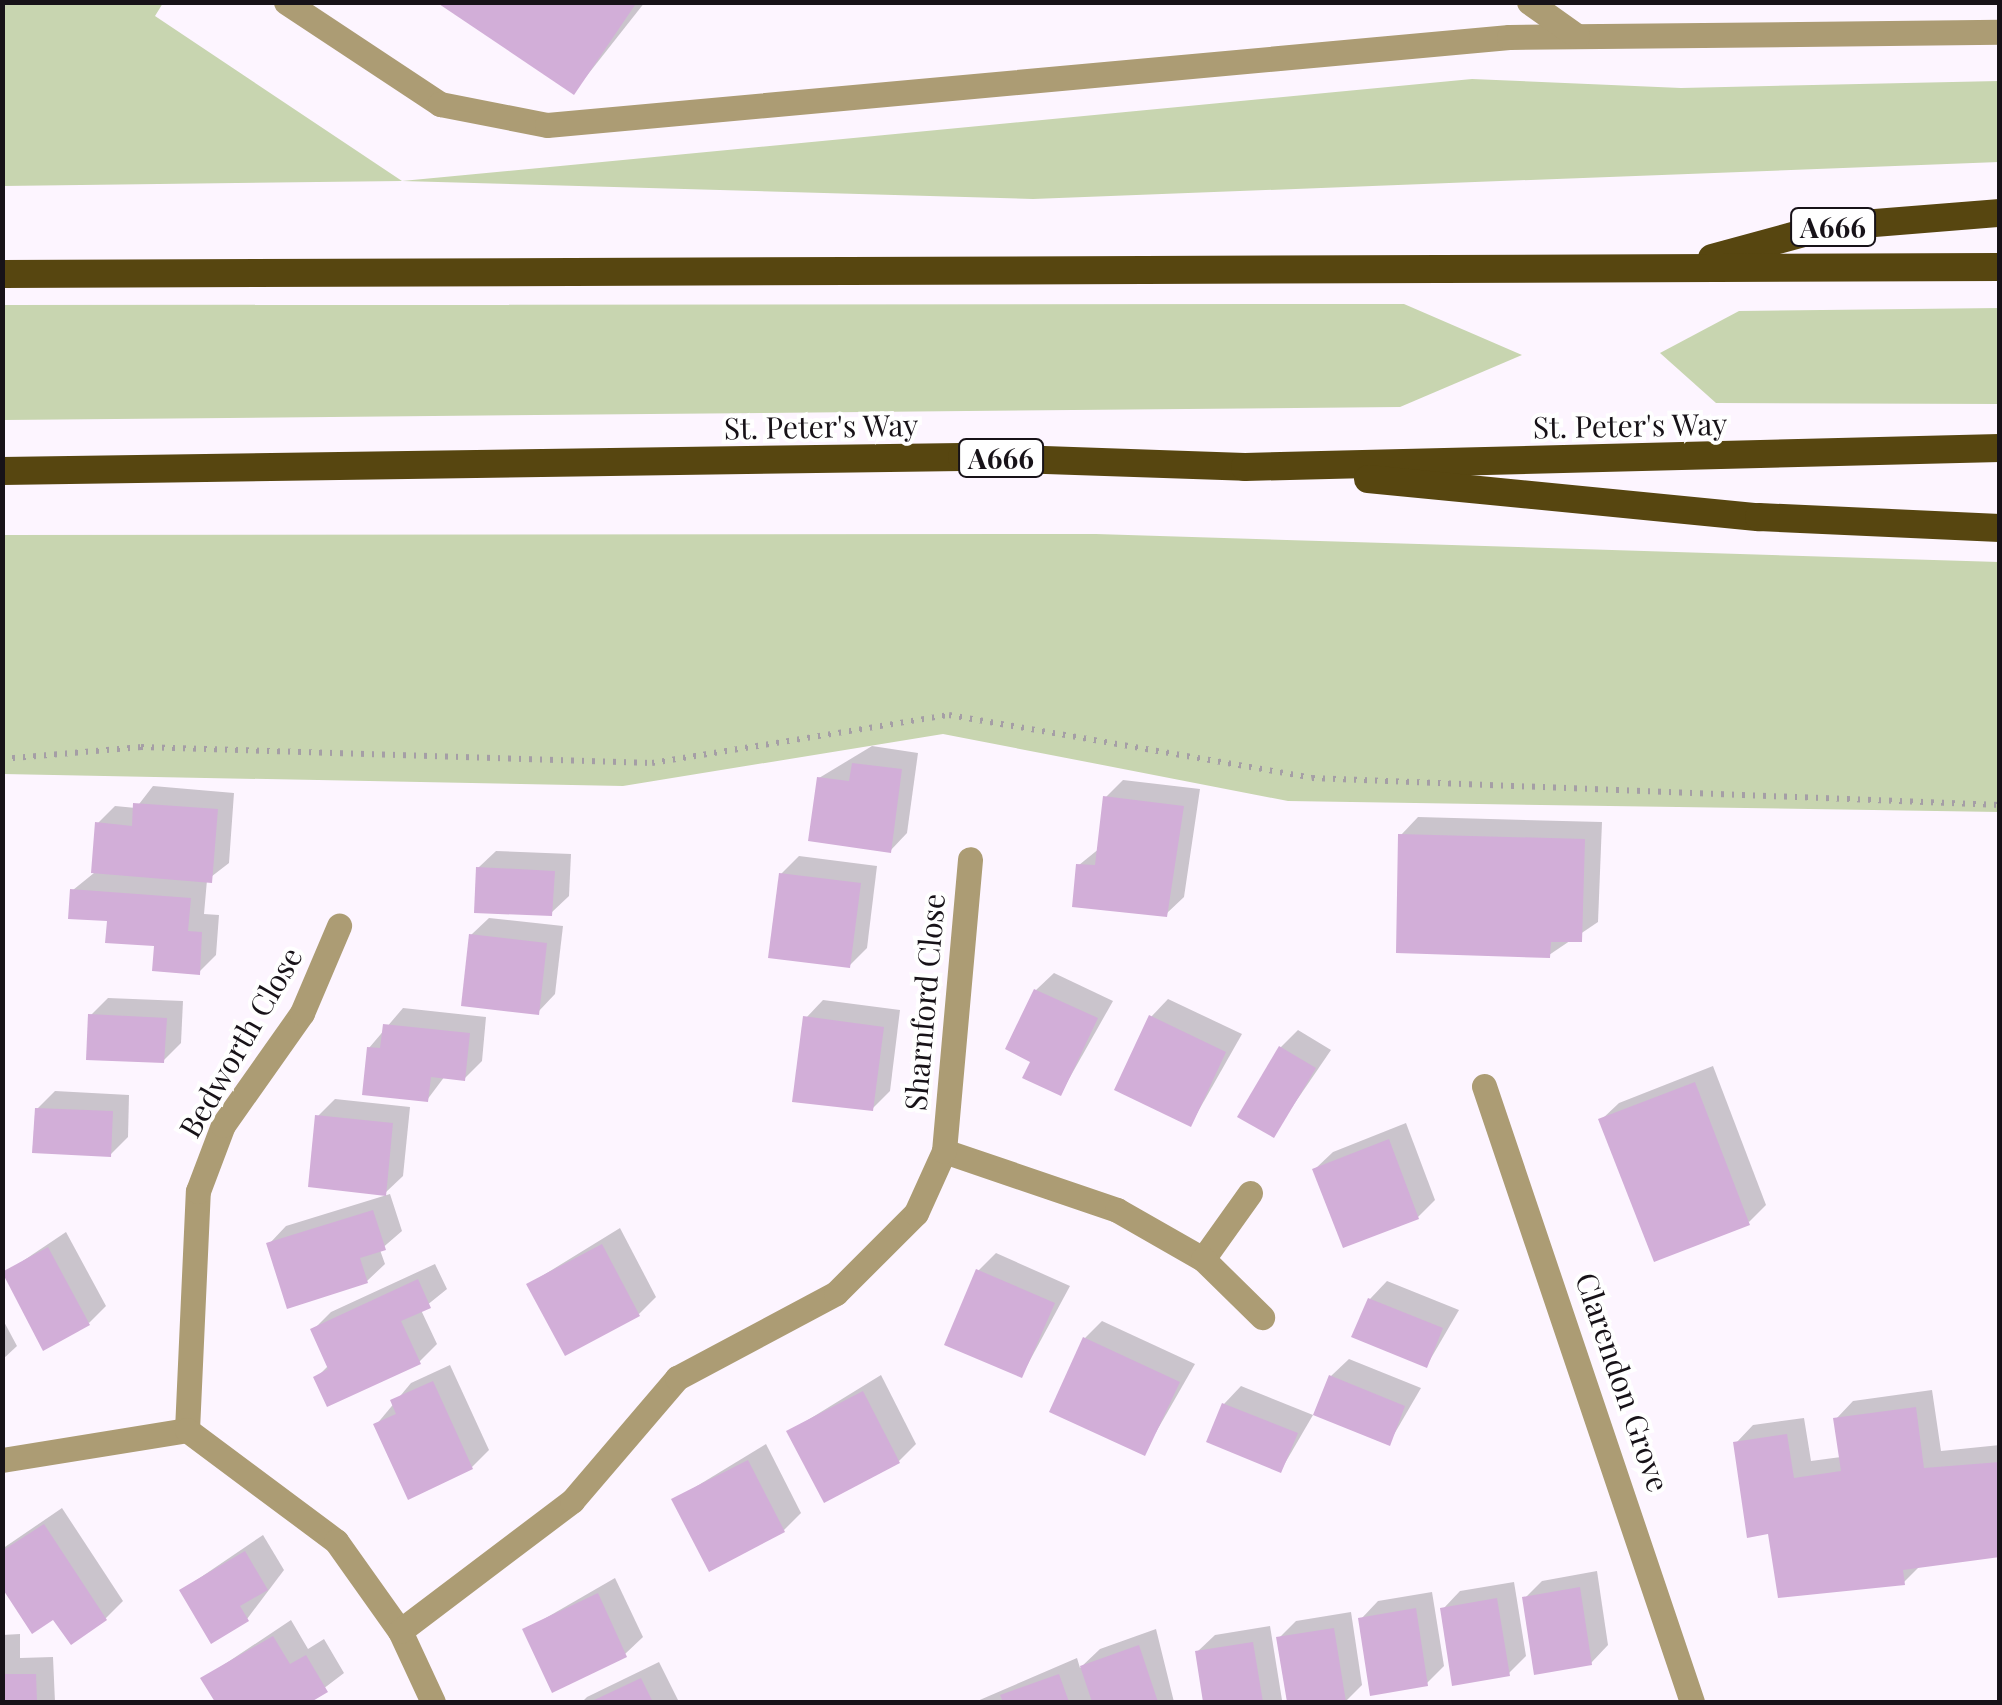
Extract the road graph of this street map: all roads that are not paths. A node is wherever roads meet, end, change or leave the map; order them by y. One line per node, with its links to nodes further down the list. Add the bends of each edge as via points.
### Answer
1 (286, 2): 4 (street, via 440,104 547,125)
2 (1530, 2): 4 (street)
3 (2000, 32): 4 (street)
4 (1582, 38)
5 (2000, 213): 7 (highway, A666, via 1825,228)
6 (2000, 266): 7 (highway, A666)
7 (1672, 269): 8 (highway, A666)
8 (2, 274)
9 (2000, 448): 10 (highway, St. Peter's Way / A666)
10 (1245, 467): 11 (highway, St. Peter's Way / A666, via 962,456); 12 (highway, A666, via 1759,518)
11 (2, 470)
12 (2000, 528)
13 (970, 859): 16 (street, Sharnford Close)
14 (339, 926): 20 (street, Bedworth Close, via 302,1013 223,1125 198,1192)
15 (1484, 1086): 24 (street, Clarendon Grove)
16 (944, 1150): 18 (street, Sharnford Close, via 1117,1210); 22 (street, Sharnford Close, via 916,1213 878,1259 836,1292 677,1378 572,1501)
17 (1250, 1193): 18 (street)
18 (1203, 1259): 19 (street, Sharnford Close)
19 (1262, 1317)
20 (187, 1430): 21 (street); 22 (street, via 336,1541)
21 (2, 1460)
22 (400, 1630): 23 (street)
23 (432, 1702)
24 (1692, 1702)

